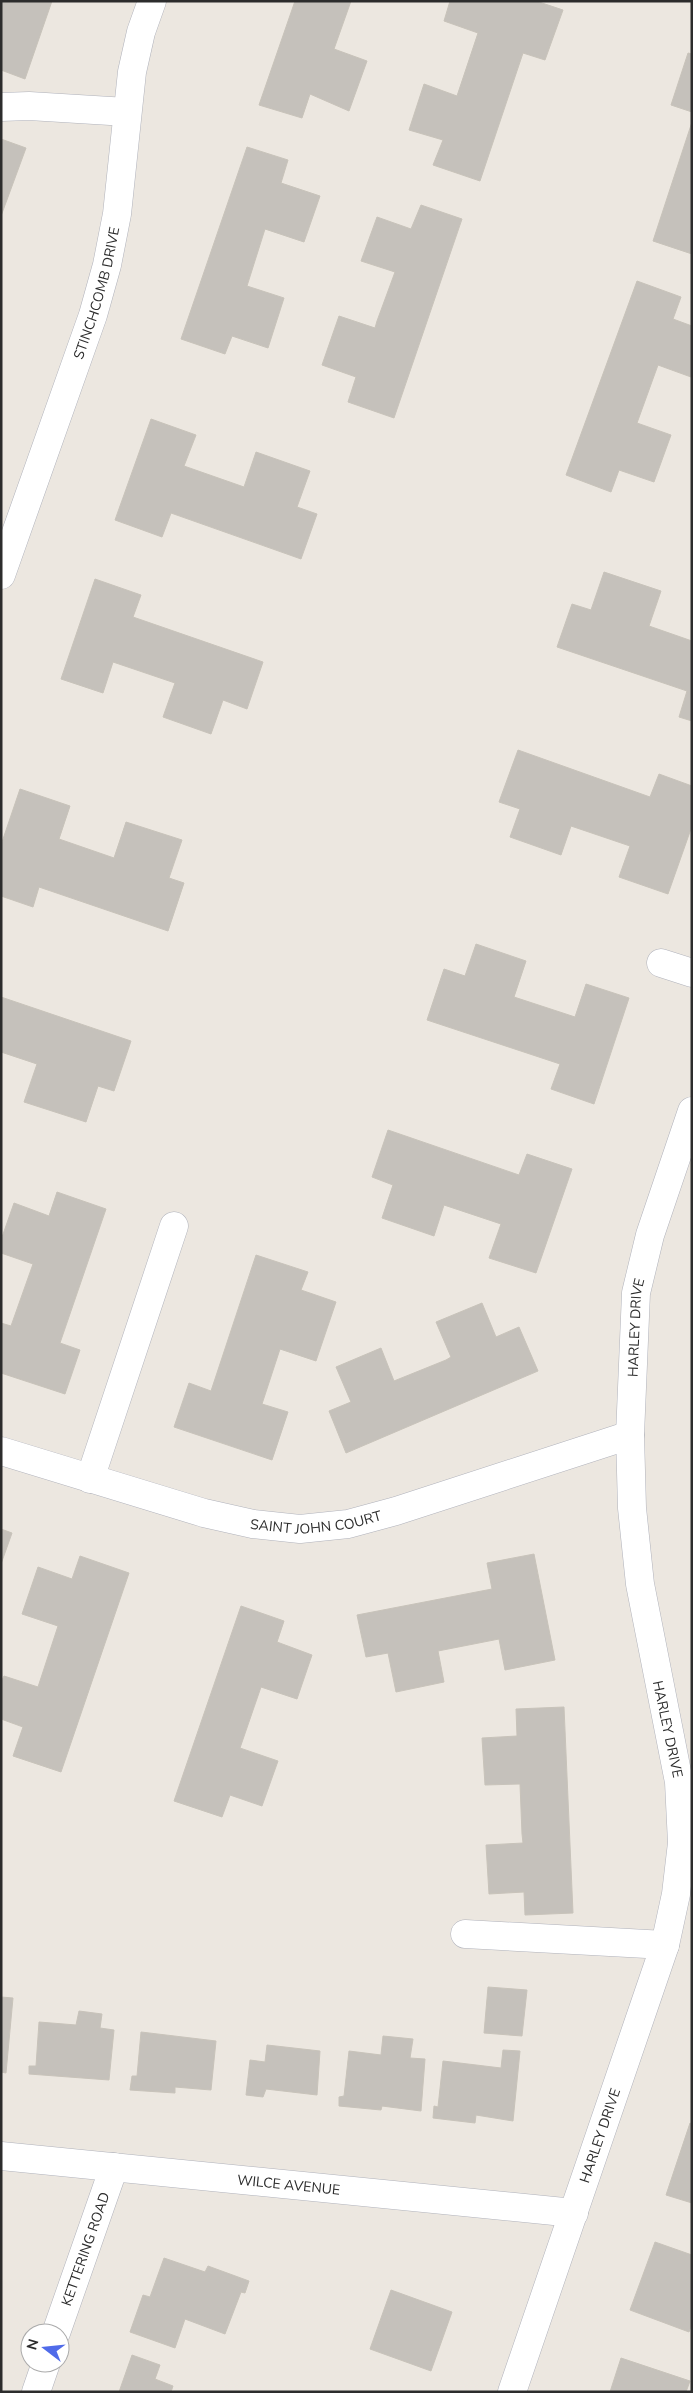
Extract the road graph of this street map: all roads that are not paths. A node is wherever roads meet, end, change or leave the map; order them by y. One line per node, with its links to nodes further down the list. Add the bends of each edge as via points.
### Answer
1 (152, 1): 3 (street, STINCHCOMB DRIVE, via 141,32)
2 (1, 107): 3 (street)
3 (127, 112): 4 (street, STINCHCOMB DRIVE, via 117,214 107,265 93,315)
4 (1, 575)
5 (660, 963): 6 (street)
6 (692, 973)
7 (692, 1111): 9 (street, HARLEY DRIVE, via 650,1235 636,1293)
8 (174, 1226): 11 (street)
9 (630, 1435): 11 (street, SAINT JOHN COURT, via 396,1511 348,1524 300,1530 253,1524 212,1514); 13 (street, HARLEY DRIVE, via 632,1508 640,1584 679,1782 682,1843)
10 (1, 1451): 11 (street, SAINT JOHN COURT)
11 (90, 1478)
12 (465, 1934): 13 (street)
13 (665, 1945): 16 (street, HARLEY DRIVE)
14 (1, 2156): 15 (street, WILCE AVENUE)
15 (114, 2167): 16 (street, WILCE AVENUE); 17 (street, KETTERING ROAD)
16 (574, 2213): 20 (street, HARLEY DRIVE)
17 (59, 2323)
18 (43, 2373): 19 (street)
19 (36, 2392)
20 (512, 2392)

